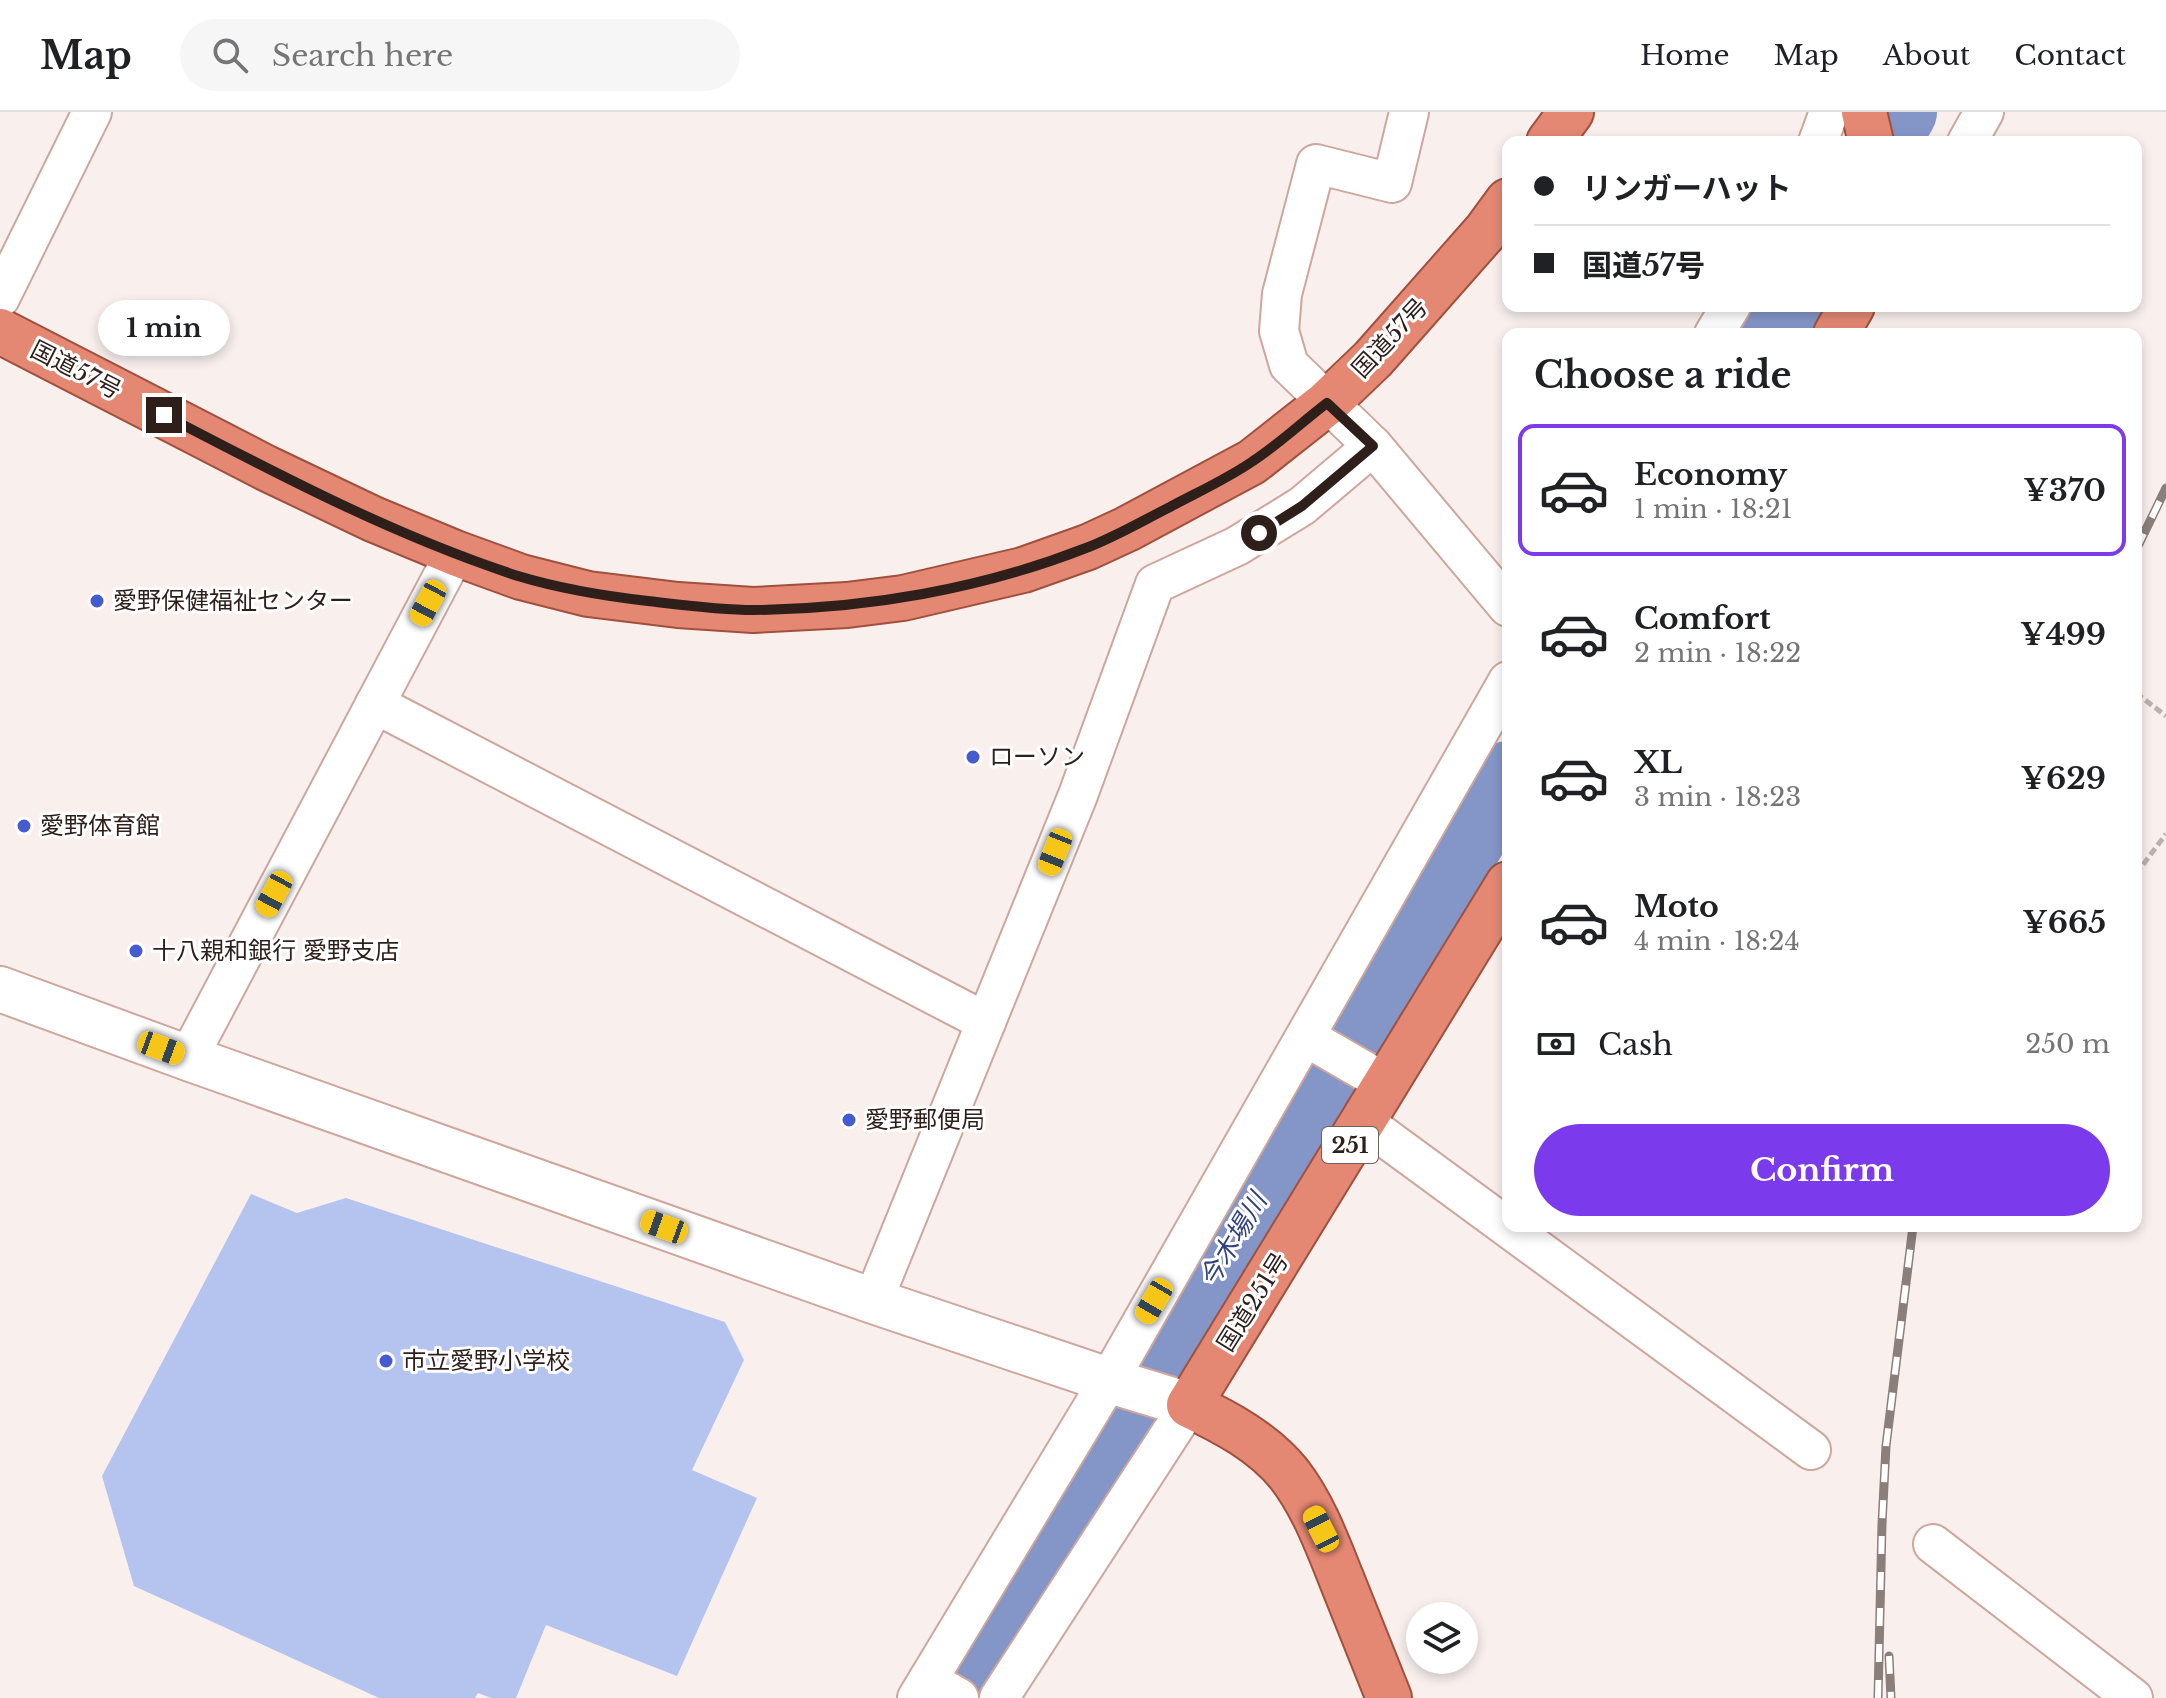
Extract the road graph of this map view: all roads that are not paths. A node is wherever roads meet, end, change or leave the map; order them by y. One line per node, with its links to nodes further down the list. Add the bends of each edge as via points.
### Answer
1 (92, 112): 12 (street)
2 (1409, 112): 14 (street, via 1392,183 1316,164 1282,294 1279,331 1289,365)
3 (1571, 112): 7 (highway)
4 (1829, 112): 8 (street)
5 (1864, 112): 9 (highway)
6 (1984, 112): 10 (street)
7 (1553, 136)
8 (1820, 136)
9 (1870, 136)
10 (1970, 136)
11 (1502, 209): 14 (highway, 国道57号, via 1373,359)
12 (0, 298)
13 (0, 331): 16 (highway, 国道57号, via 266,468)
14 (1327, 403): 15 (street); 16 (highway, 国道57号, via 1252,462 1088,547 1023,570 903,598 753,610 678,605 588,594)
15 (1373, 446): 17 (street); 22 (street, via 1302,506 1237,546 1155,584 1078,795)
16 (455, 553): 19 (street)
17 (1502, 600)
18 (1502, 692): 23 (street)
19 (375, 704): 22 (street); 24 (street)
20 (1502, 893): 25 (highway, 国道251号 / 251)
21 (0, 989): 24 (street)
22 (986, 1022): 29 (street)
23 (1312, 1041): 25 (street); 30 (street)
24 (188, 1058): 29 (street)
25 (1373, 1076): 26 (highway, 国道251号 / 251)
26 (1364, 1122): 27 (street); 31 (highway, 国道251号 / 251)
27 (1502, 1223)
28 (1514, 1232): 32 (street)
29 (873, 1301): 30 (street)
30 (1114, 1382): 31 (street); 34 (street)
31 (1180, 1402): 35 (street); 36 (highway, via 1226,1423 1288,1473 1321,1529)
32 (1811, 1450)
33 (1933, 1544): 37 (street)
34 (935, 1690)
35 (999, 1698)
36 (1389, 1698)
37 (2133, 1698)

